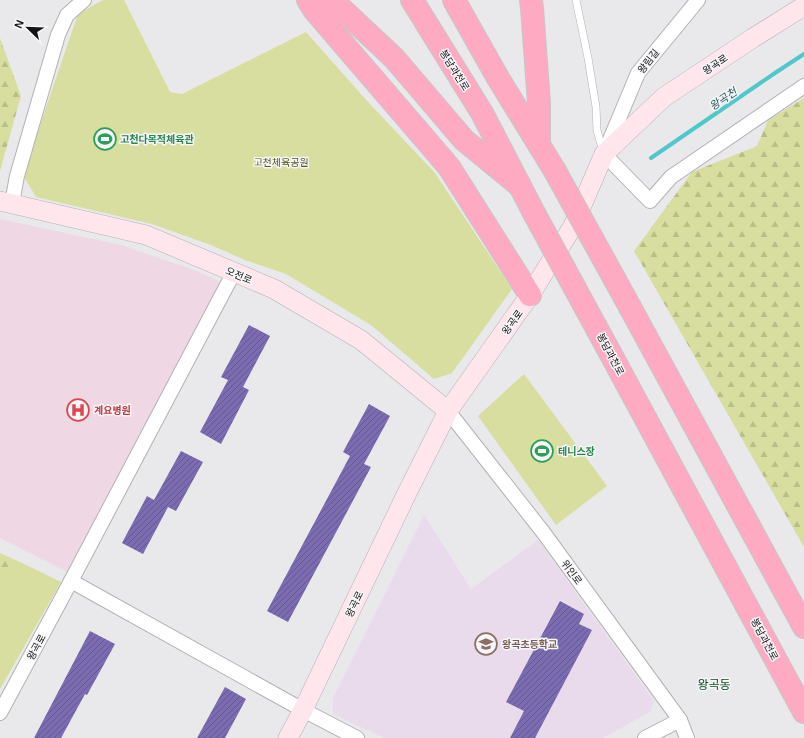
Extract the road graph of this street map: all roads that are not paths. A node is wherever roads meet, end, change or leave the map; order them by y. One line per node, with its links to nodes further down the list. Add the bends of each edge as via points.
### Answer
1 (84, 0): 14 (street, via 67,15 58,35 17,176)
2 (308, 0): 16 (highway, via 450,167)
3 (332, 0): 13 (highway, via 394,58 464,140)
4 (412, 0): 13 (highway, 봉담과천로, via 482,113)
5 (454, 0): 11 (highway)
6 (531, 0): 11 (highway, via 539,104)
7 (576, 0): 12 (lane, via 596,107 597,130)
8 (698, 0): 12 (street, 왕림길, via 638,73)
9 (804, 6): 12 (street, 왕곡로, via 664,98)
10 (804, 86): 12 (street, via 671,177 650,201)
11 (539, 144): 19 (highway, bridge)
12 (604, 154): 16 (street, 왕곡로, via 573,226)
13 (520, 186): 21 (highway, 봉담과천로, bridge)
14 (6, 202): 15 (street, 오전로, via 146,235)
15 (234, 272): 17 (street, 오전로, via 274,289 361,340); 18 (street, 왕곡로)
16 (530, 295): 17 (street, 왕곡로)
17 (448, 412): 20 (street, 왕곡로); 23 (street, 위인로, via 543,532)
18 (71, 581): 20 (street); 22 (street, 왕곡로)
19 (804, 628)
20 (303, 710): 24 (street, 왕곡로); 25 (street)
21 (804, 712)
22 (0, 713)
23 (680, 720): 26 (street); 27 (street, 위인로)
24 (288, 738)
25 (357, 738)
26 (645, 738)
27 (687, 738)

